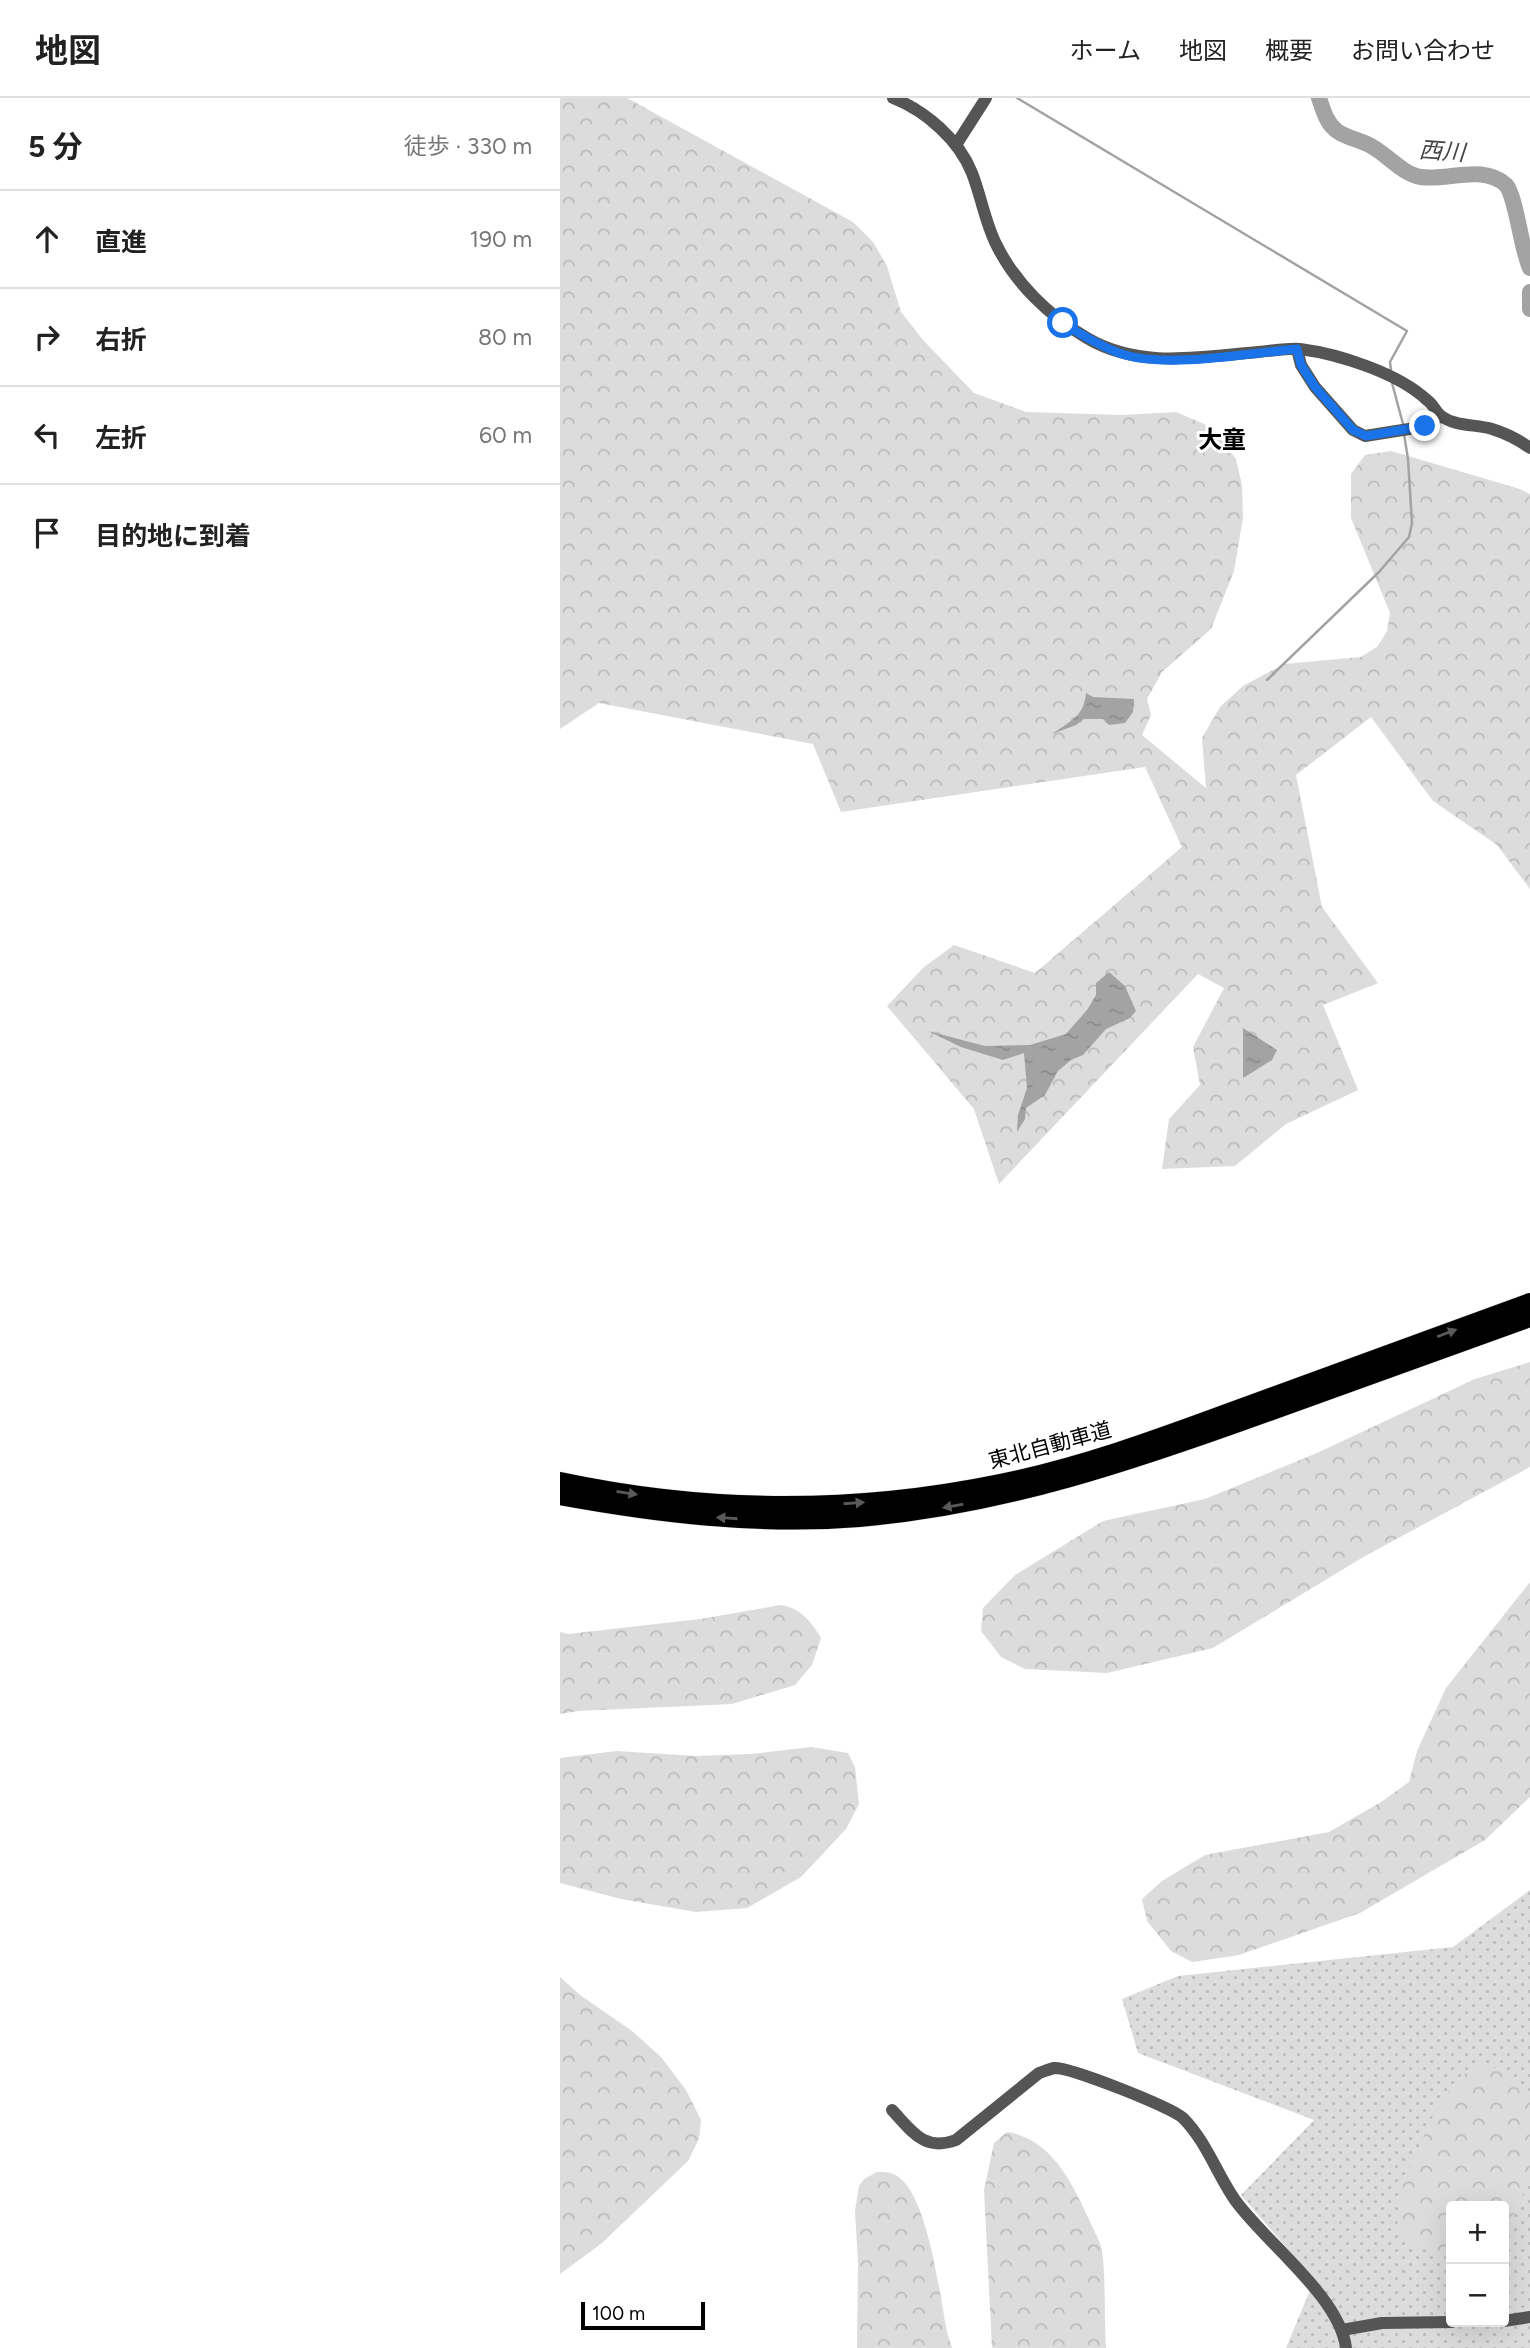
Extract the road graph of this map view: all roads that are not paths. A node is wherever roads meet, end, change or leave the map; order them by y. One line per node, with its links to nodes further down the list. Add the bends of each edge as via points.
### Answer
1 (893, 98): 3 (street, via 911,105)
2 (986, 98): 3 (street)
3 (956, 145): 4 (street, via 971,170 995,243 1012,270 1035,298 1089,340 1127,355 1167,360)
4 (1297, 349): 5 (street, via 1342,356 1391,377 1427,399); 5 (street, via 1315,387 1353,430 1366,436 1404,430 1425,426)
5 (1441, 416): 6 (street, via 1491,428)
6 (1530, 448)
7 (1530, 1303): 9 (highway, 東北自動車道, one-way to 7, via 749,1506 902,1498 1001,1483 1160,1437)
8 (1530, 1318): 10 (highway, 東北自動車道, one-way to 10, via 1142,1458 949,1507 858,1518 751,1520 643,1510)
9 (560, 1481)
10 (560, 1496)
11 (892, 2110): 15 (street, via 923,2140 944,2144 956,2140 1039,2073 1054,2068 1160,2104 1182,2118 1203,2144 1235,2200 1315,2290)
12 (1530, 2317): 13 (street)
13 (1509, 2320)
14 (1446, 2322): 15 (street, via 1382,2323)
15 (1342, 2330): 16 (street)
16 (1346, 2348)

